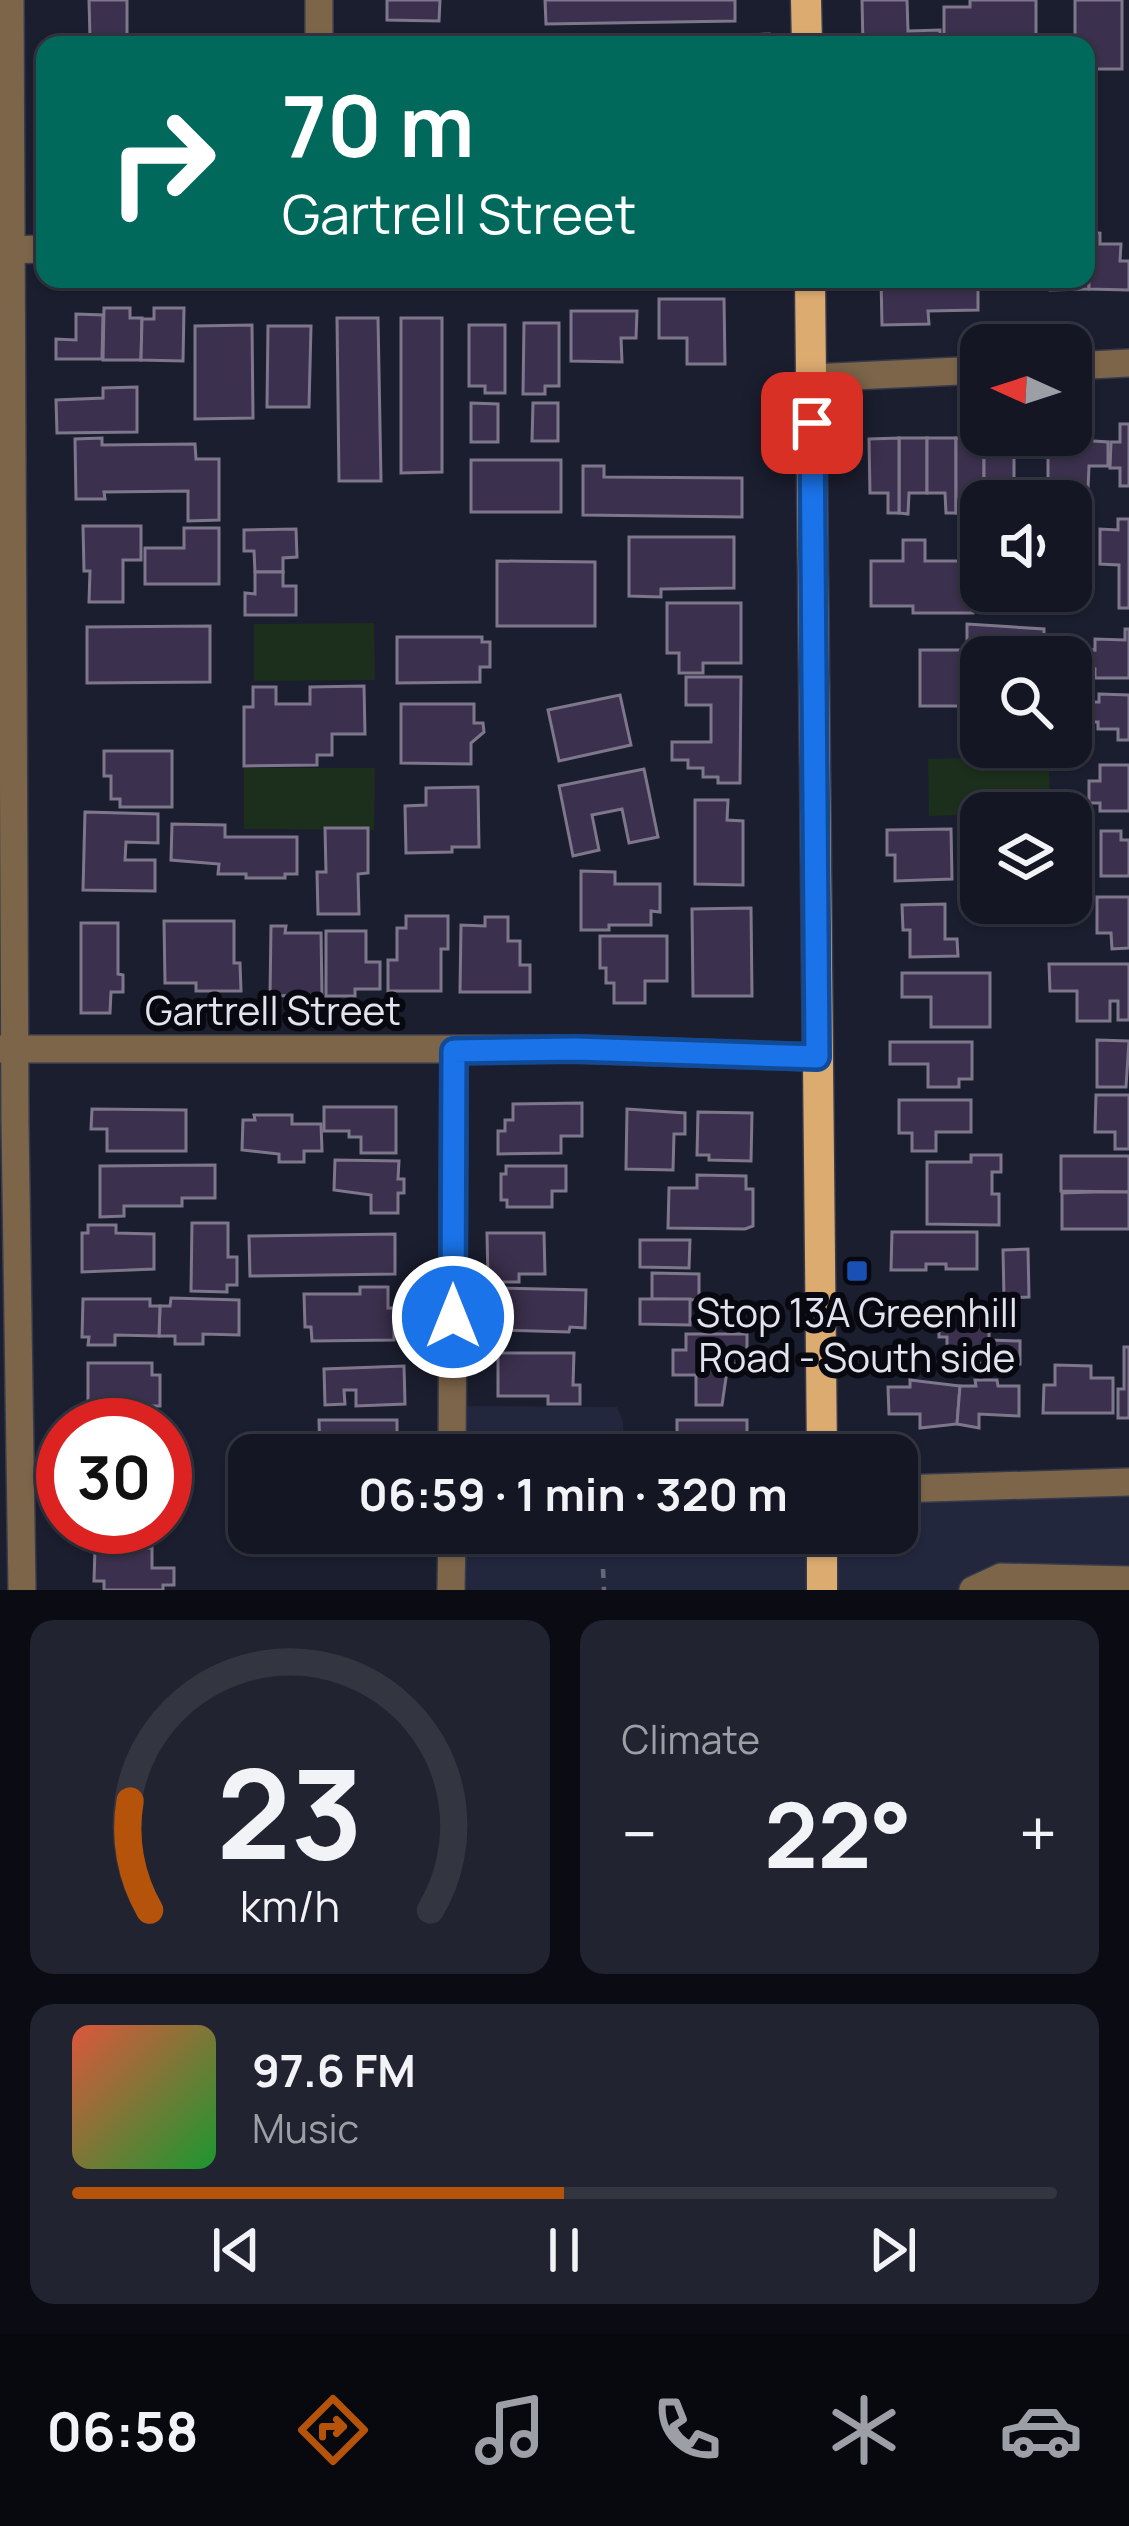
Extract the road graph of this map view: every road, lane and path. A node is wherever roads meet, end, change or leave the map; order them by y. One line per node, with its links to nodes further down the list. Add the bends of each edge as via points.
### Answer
1 (10, 0): 6 (street)
2 (319, 0): 4 (street)
3 (806, 0): 5 (main road)
4 (319, 36)
5 (807, 36)
6 (6, 249): 12 (street)
7 (810, 288): 11 (main road)
8 (1129, 363): 9 (street)
9 (1092, 365)
10 (960, 371): 11 (street)
11 (811, 378): 14 (main road)
12 (8, 1049): 13 (street, Gartrell Street); 23 (street)
13 (454, 1051): 14 (street, Gartrell Street); 15 (street)
14 (817, 1057): 16 (main road)
15 (452, 1434)
16 (822, 1434)
17 (1129, 1482): 18 (street)
18 (918, 1488)
19 (452, 1554): 24 (street)
20 (822, 1554): 26 (main road)
21 (603, 1569): 25 (path)
22 (1129, 1580): 27 (street, via 1001,1577)
23 (22, 1590)
24 (451, 1590)
25 (604, 1590)
26 (822, 1590)
27 (973, 1590)

